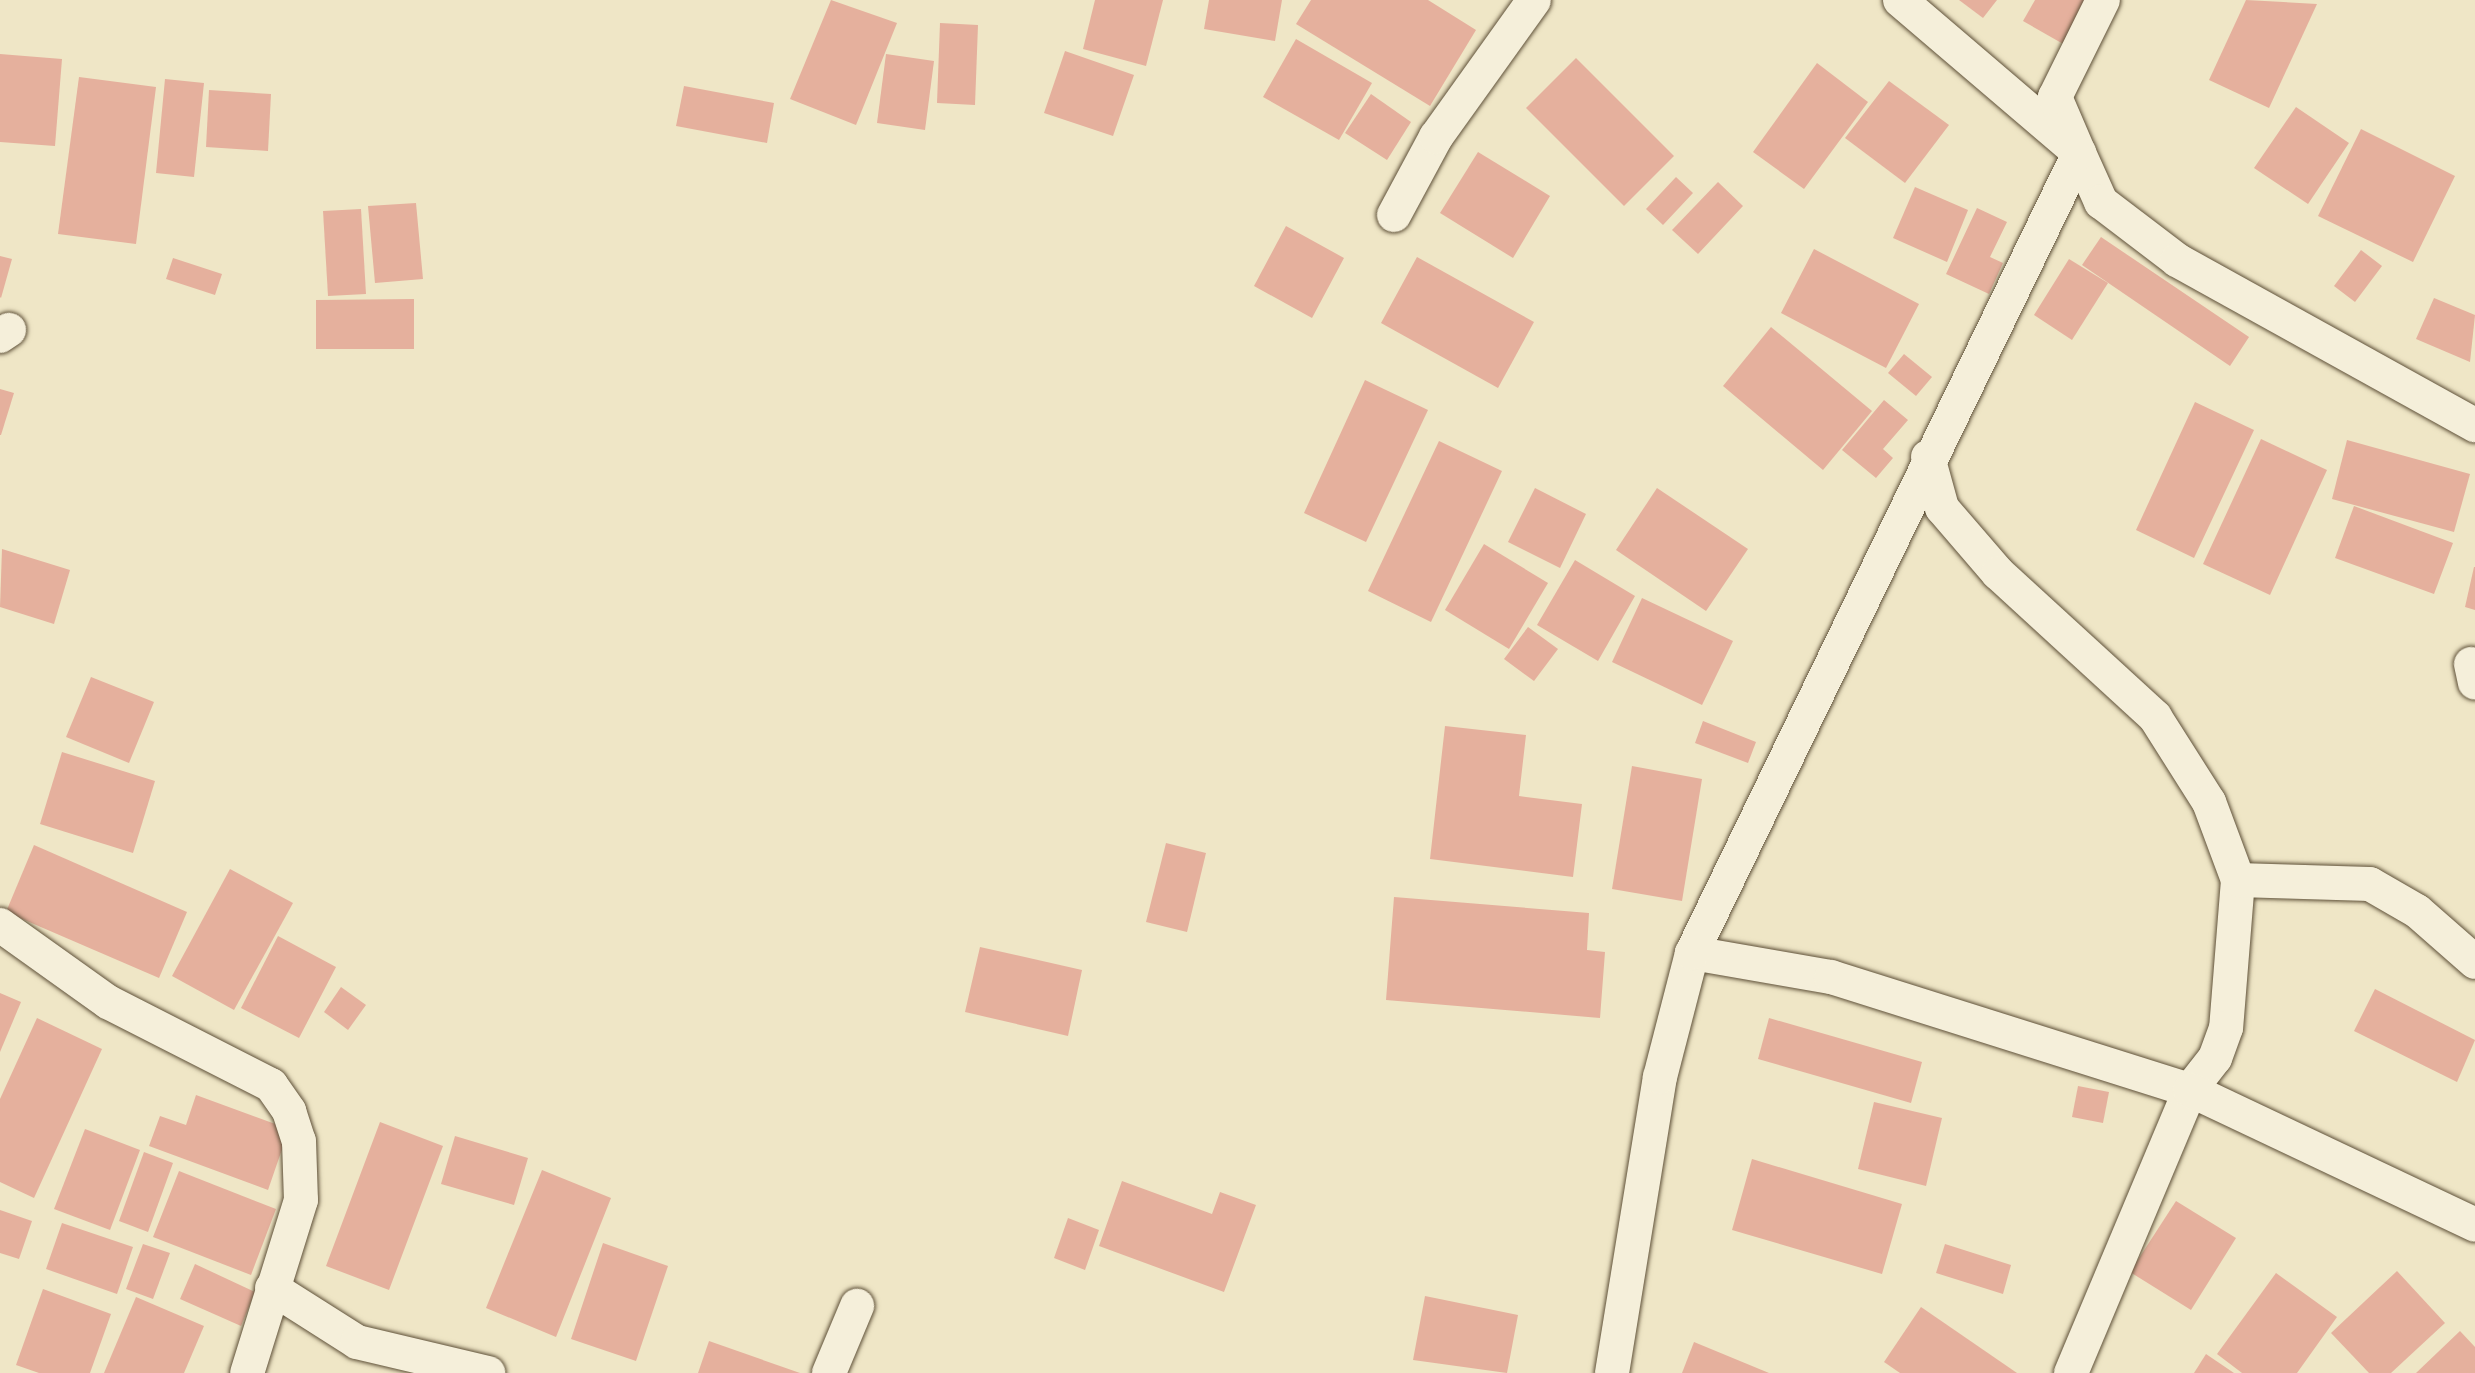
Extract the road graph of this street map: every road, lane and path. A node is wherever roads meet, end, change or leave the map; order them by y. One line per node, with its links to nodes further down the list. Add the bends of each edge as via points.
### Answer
1 (1534, 0): 5 (street, via 1436,137)
2 (1900, 0): 4 (street)
3 (2103, 0): 4 (street, via 2055,97)
4 (2079, 153): 6 (street, via 2101,202 2177,260); 7 (street)
5 (1394, 215)
6 (2475, 425)
7 (1928, 457): 8 (street, via 1942,508 1979,551 2155,717 2209,802); 10 (street)
8 (2238, 880): 11 (street, via 2370,884 2417,911); 12 (street, via 2226,1028 2215,1058)
9 (0, 925): 14 (street, via 108,1002 271,1085 299,1141 301,1200)
10 (1692, 953): 12 (street, via 1831,977); 19 (street, via 1660,1077)
11 (2475, 962)
12 (2190, 1090): 13 (street); 20 (street)
13 (2475, 1225)
14 (272, 1288): 16 (street); 17 (street, via 357,1342)
15 (857, 1306): 18 (street)
16 (247, 1373)
17 (488, 1373)
18 (829, 1373)
19 (1612, 1373)
20 (2071, 1373)

